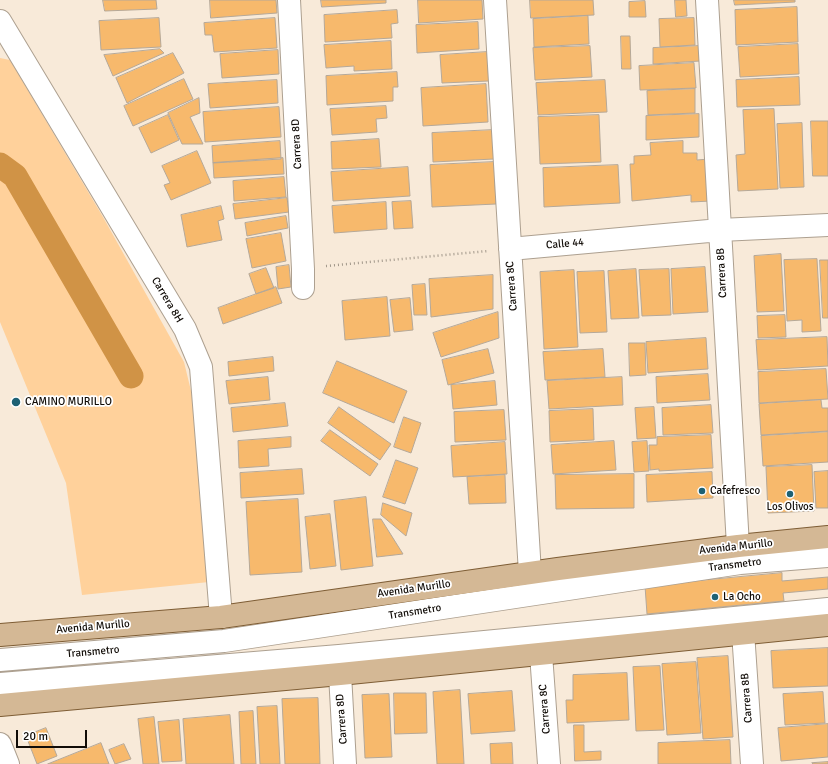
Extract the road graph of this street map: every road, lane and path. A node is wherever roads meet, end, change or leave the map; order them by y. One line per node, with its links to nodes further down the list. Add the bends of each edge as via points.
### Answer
1 (289, 0): 9 (street, Carrera 8D)
2 (495, 0): 8 (street, Carrera 8C)
3 (707, 0): 7 (street, Carrera 8B)
4 (0, 21): 5 (street, Carrera 8H)
5 (10, 52): 15 (street, Carrera 8H, via 185,329 201,367)
6 (828, 225): 7 (street, Calle 44)
7 (720, 230): 8 (street, Calle 44); 11 (street, Carrera 8B)
8 (510, 249): 9 (path); 13 (street, Carrera 8C)
9 (303, 278)
10 (828, 537): 11 (main road, Avenida Murillo)
11 (738, 546): 13 (main road, Avenida Murillo)
12 (828, 556): 20 (street, Transmetro, via 740,563 224,641)
13 (530, 573): 15 (main road, Avenida Murillo)
14 (828, 609): 22 (street, via 324,657)
15 (221, 617): 18 (main road, Avenida Murillo)
16 (828, 625): 17 (main road)
17 (743, 632): 19 (main road); 28 (street, Carrera 8B)
18 (0, 635)
19 (541, 654): 21 (main road); 27 (street, Carrera 8C)
20 (0, 660)
21 (340, 674): 23 (main road); 26 (street, Carrera 8D)
22 (0, 684)
23 (0, 705)
24 (0, 744): 25 (street)
25 (8, 764)
26 (345, 764)
27 (549, 764)
28 (752, 764)

